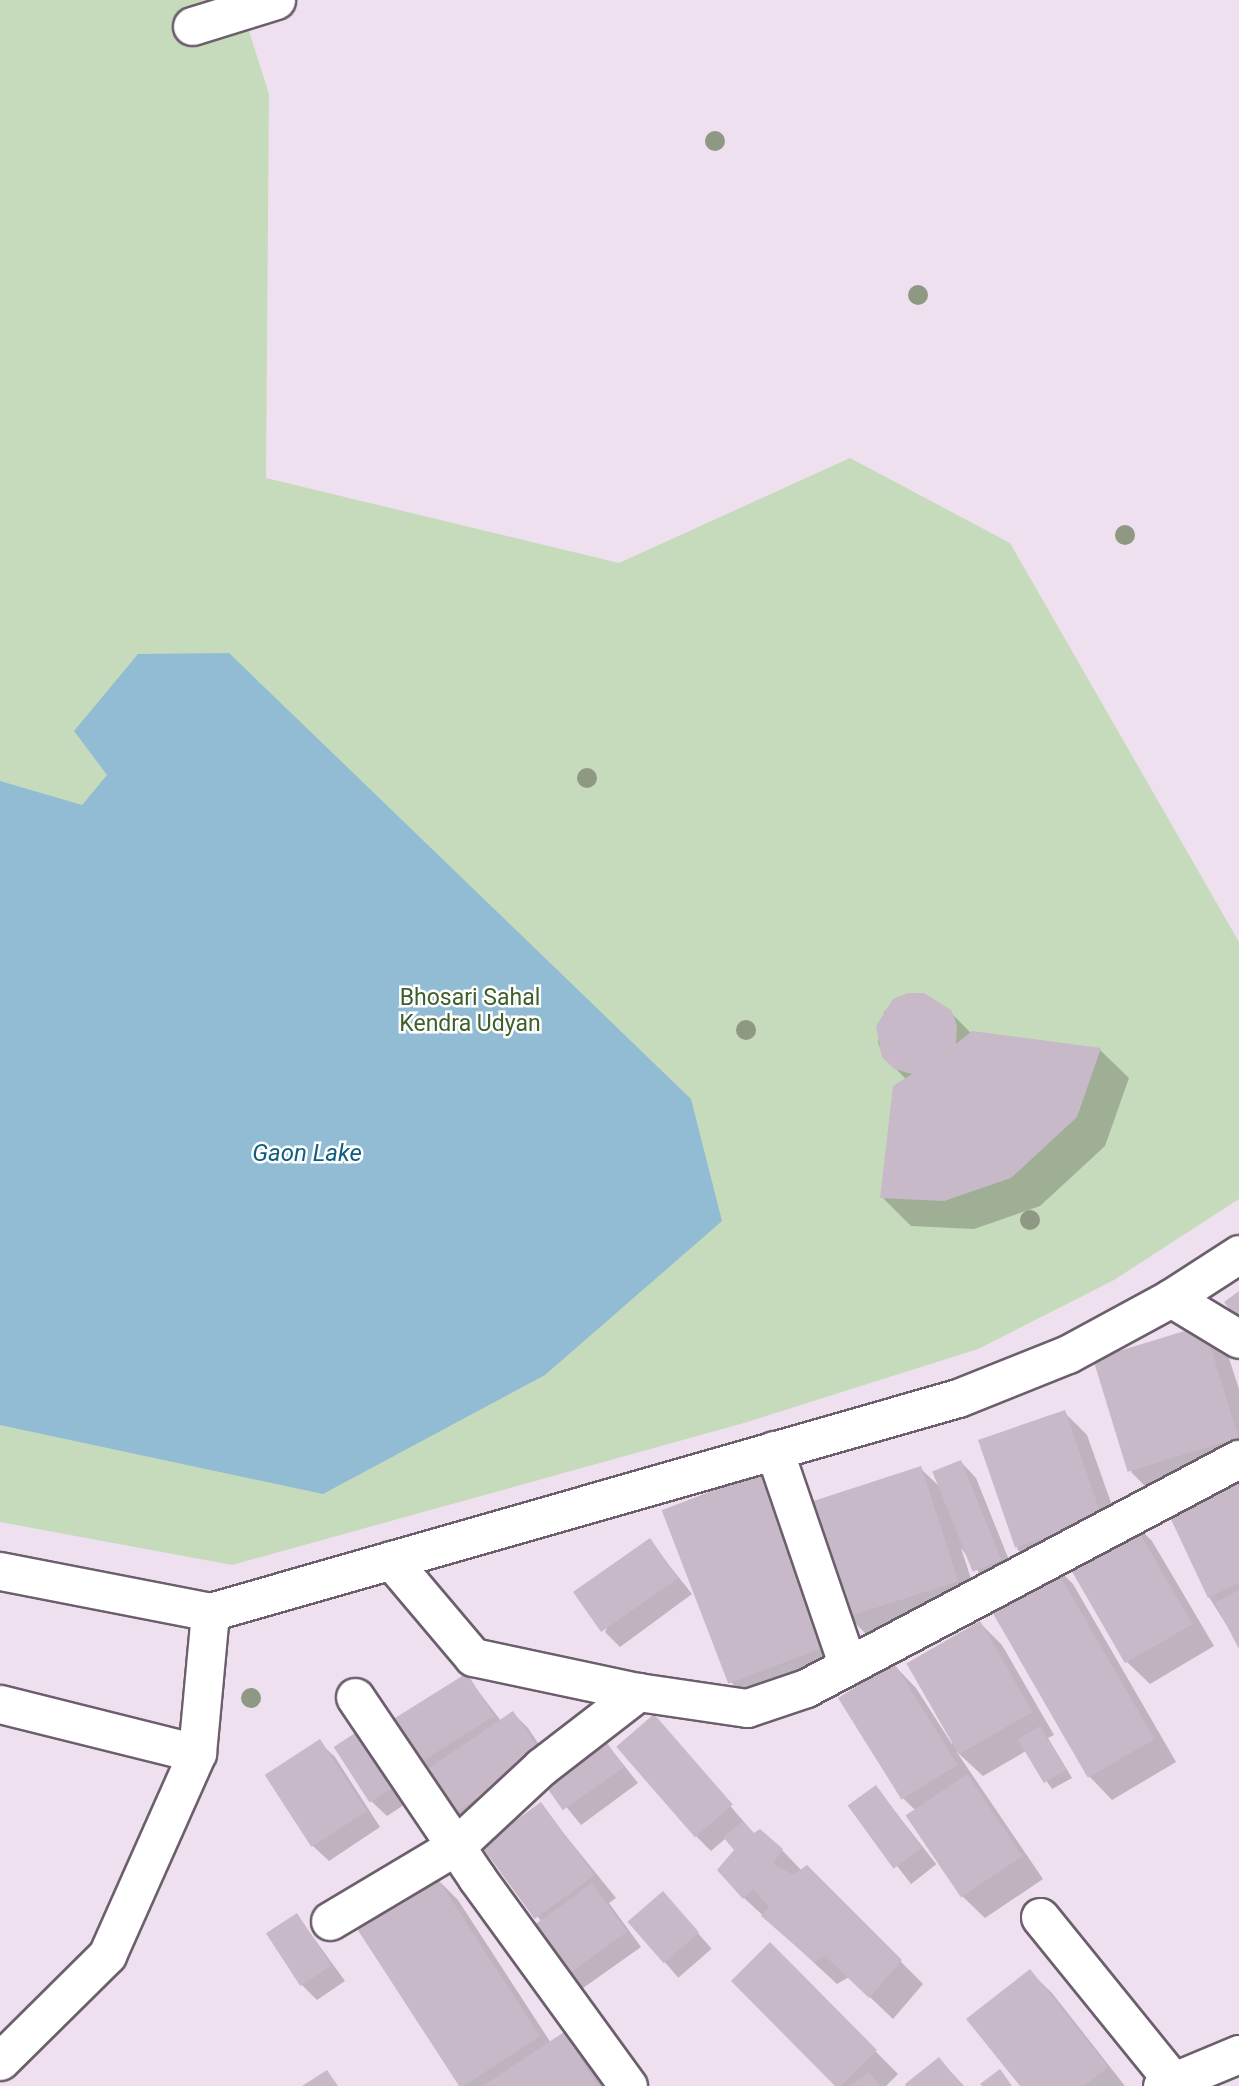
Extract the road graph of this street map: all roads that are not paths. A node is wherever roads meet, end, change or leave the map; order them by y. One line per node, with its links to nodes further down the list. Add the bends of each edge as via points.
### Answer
1 (276, 0): 2 (street)
2 (191, 26)
3 (1239, 1254): 4 (street)
4 (1171, 1298): 5 (street); 6 (street, via 1068,1354 958,1398)
5 (1239, 1339)
6 (774, 1450): 8 (street); 11 (street)
7 (1239, 1459): 11 (street)
8 (391, 1560): 10 (street); 12 (street, via 473,1657)
9 (0, 1571): 10 (street)
10 (210, 1612): 15 (street)
11 (848, 1666): 12 (street, via 806,1688 747,1708 708,1706)
12 (638, 1692): 16 (street, via 541,1767)
13 (355, 1697): 16 (street)
14 (0, 1704): 15 (street)
15 (197, 1753): 20 (street, via 107,1955)
16 (456, 1846): 18 (street); 22 (street)
17 (1040, 1917): 21 (street)
18 (330, 1921)
19 (1239, 2054): 21 (street)
20 (0, 2061)
21 (1167, 2083)
22 (628, 2086)

